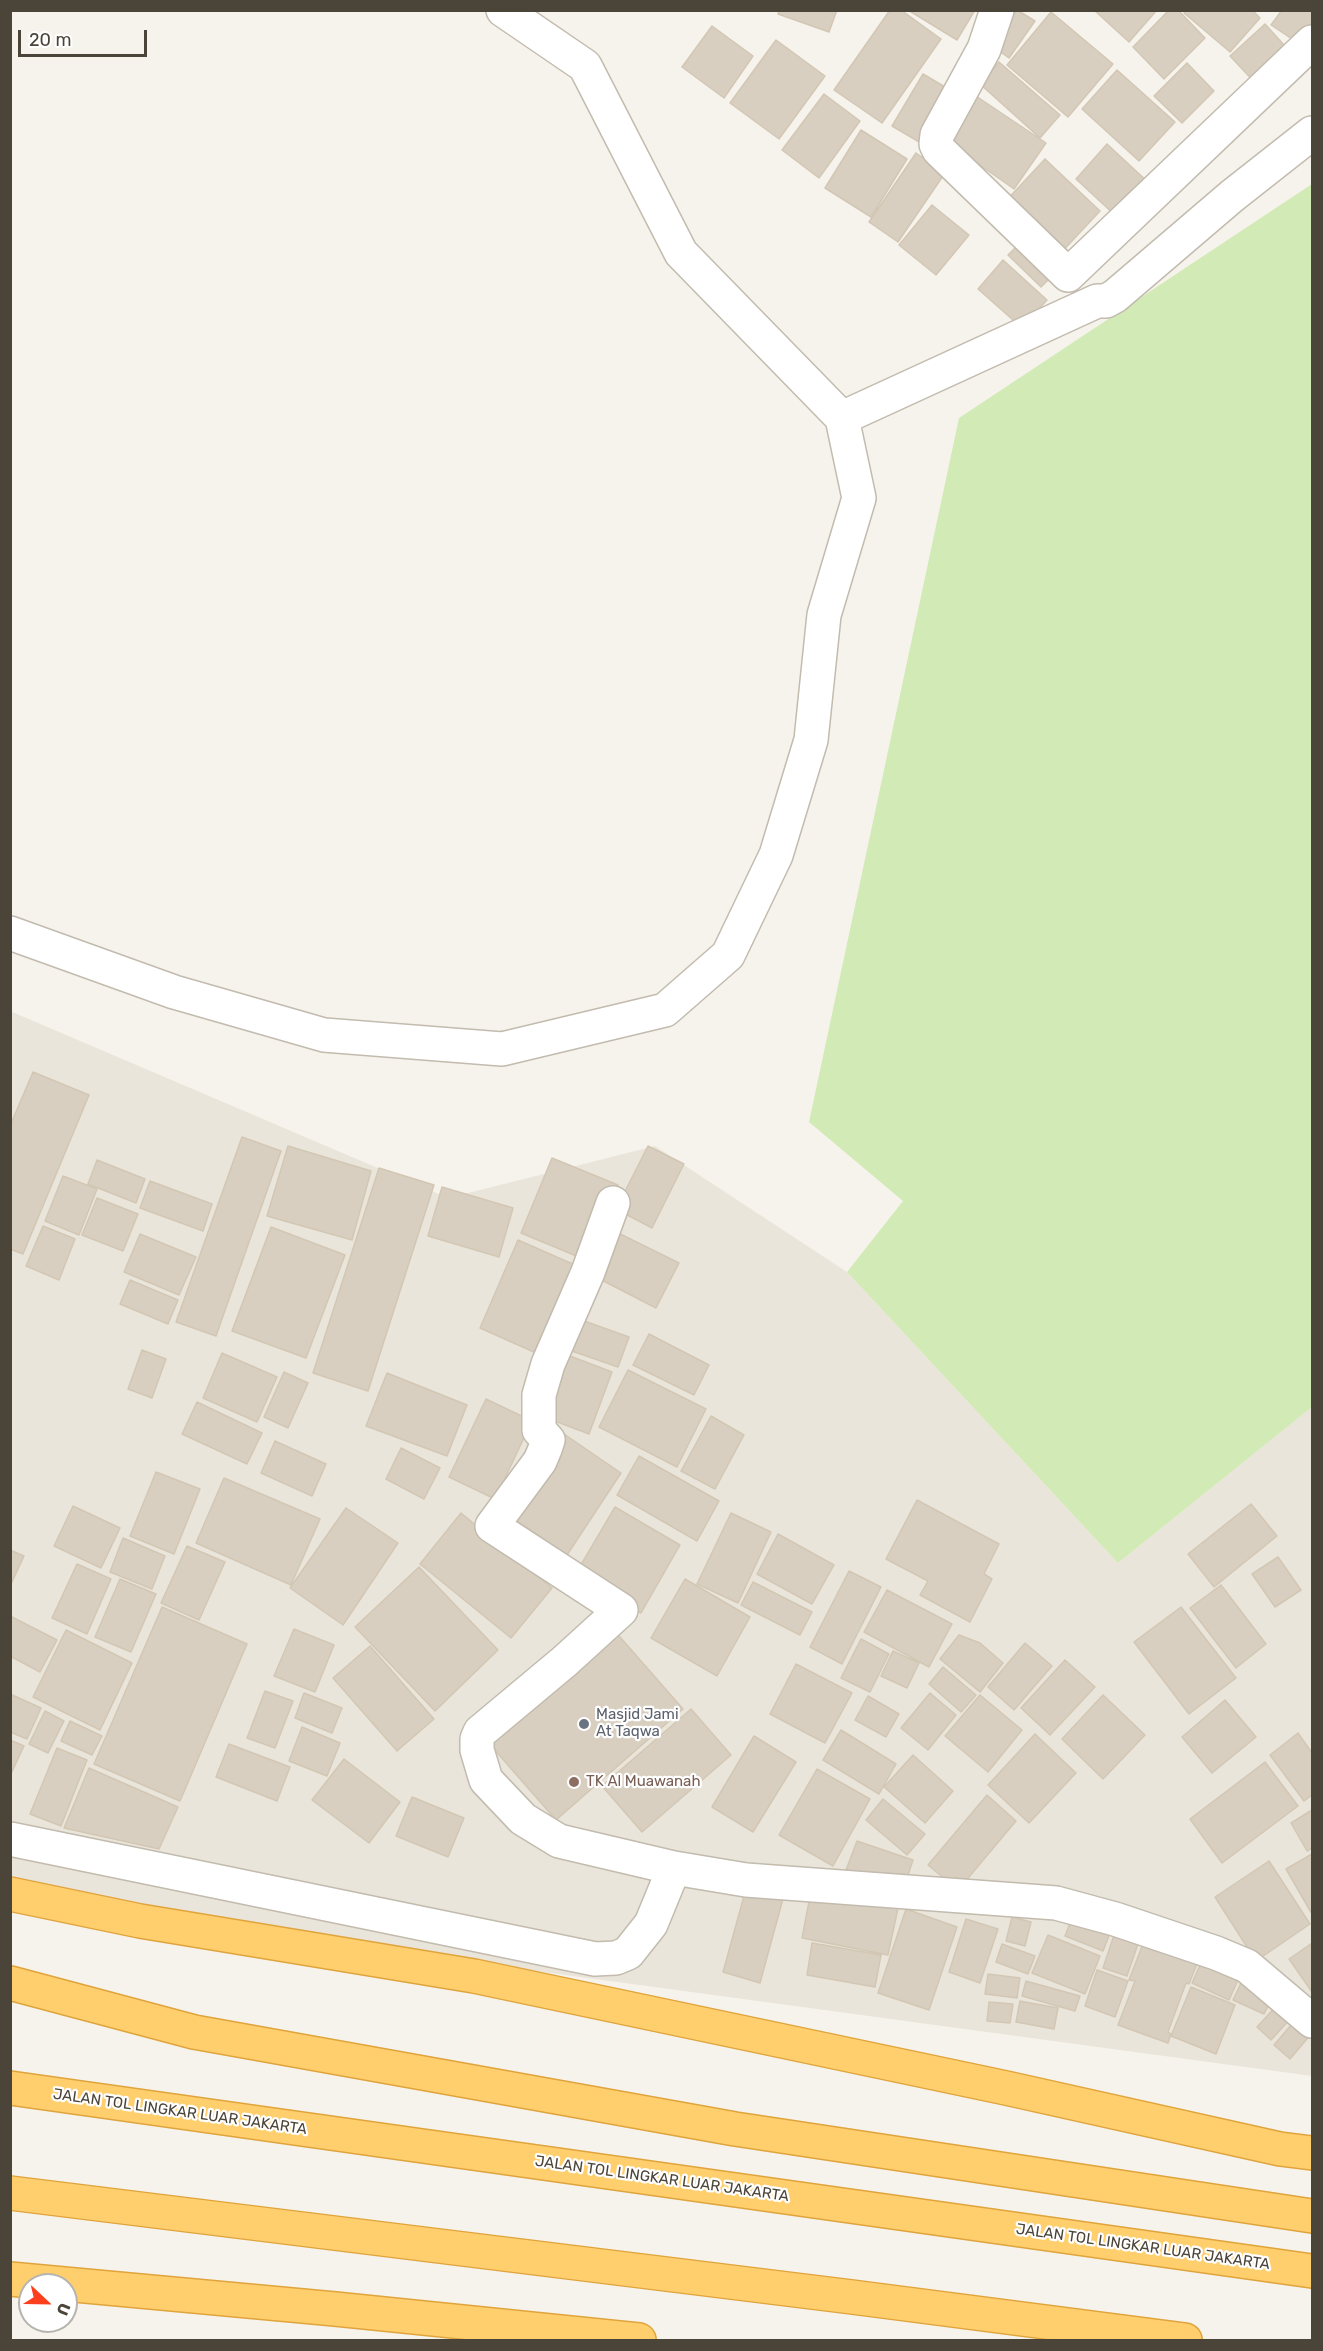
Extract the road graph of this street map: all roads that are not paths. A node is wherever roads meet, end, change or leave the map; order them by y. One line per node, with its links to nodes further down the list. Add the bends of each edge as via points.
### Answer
1 (503, 10): 5 (street, via 585,66 681,253)
2 (997, 10): 3 (street, via 984,49 937,135 936,144 1068,275)
3 (1312, 42)
4 (1312, 133): 5 (street, via 1115,296)
5 (842, 418): 6 (street, via 859,498 824,615 811,740 776,855 728,955 665,1010 502,1049 324,1035 174,992)
6 (10, 933)
7 (613, 1203): 9 (street, via 539,1395 539,1430 548,1440 545,1449 492,1526 621,1610 480,1732 477,1750 486,1780 523,1819 559,1841)
8 (10, 1839): 9 (street, via 595,1959 628,1953 651,1924)
9 (674, 1868): 12 (street, via 746,1880 1056,1903 1115,1919 1247,1966)
10 (10, 1894): 14 (highway, via 140,1921 474,1976)
11 (10, 1983): 16 (highway, via 194,2032 735,2129)
12 (1312, 2021)
13 (10, 2088): 17 (highway, JALAN TOL LINGKAR LUAR JAKARTA)
14 (1312, 2153)
15 (10, 2193): 20 (highway)
16 (1312, 2216)
17 (1312, 2271)
18 (10, 2279): 19 (highway)
19 (639, 2340)
20 (1185, 2340)

